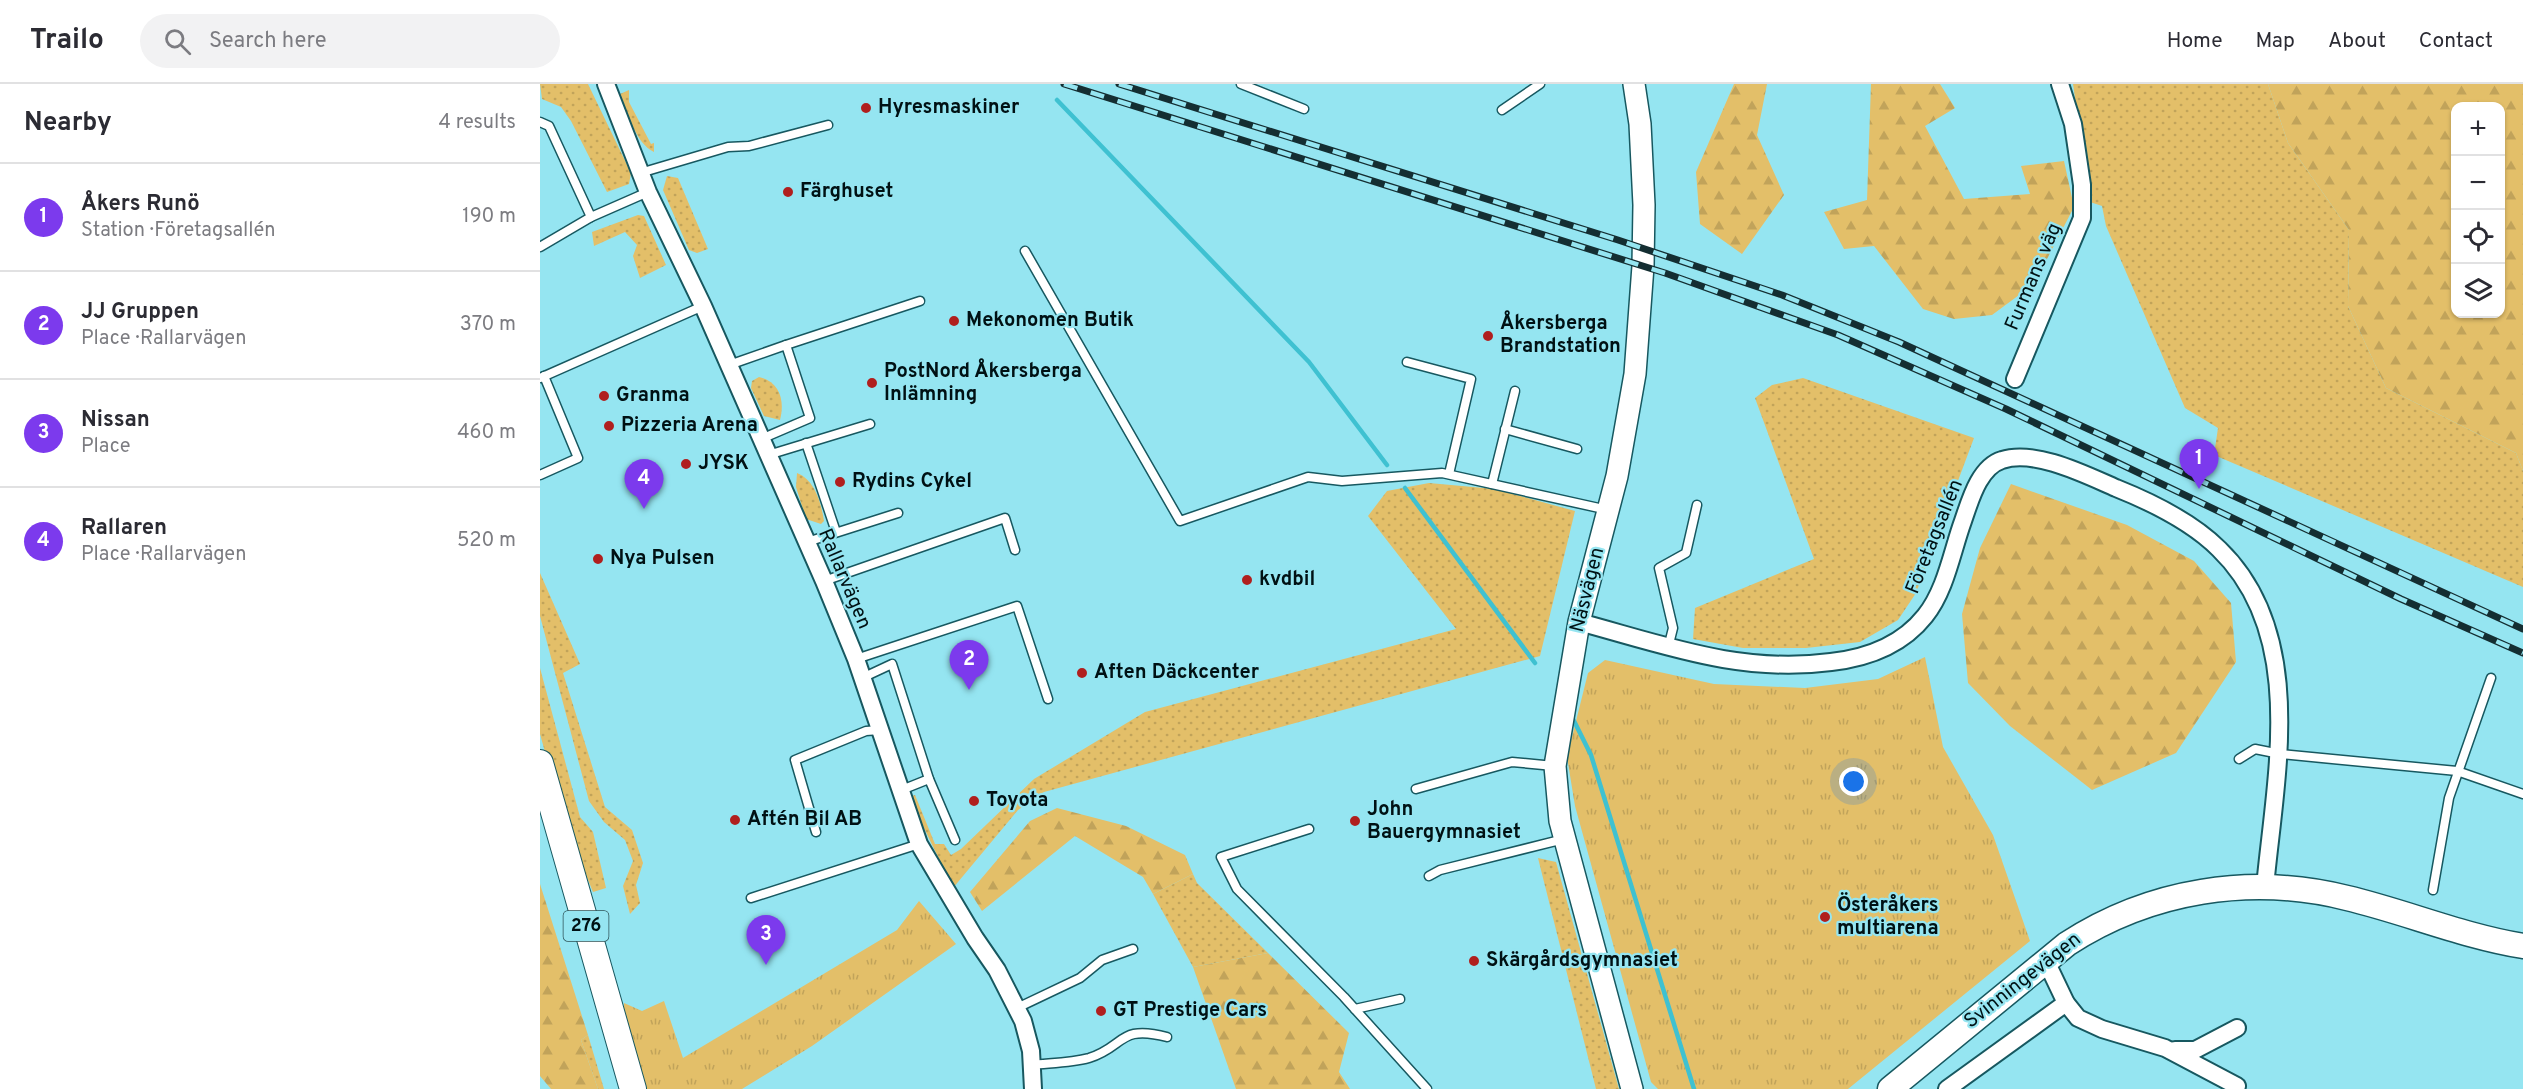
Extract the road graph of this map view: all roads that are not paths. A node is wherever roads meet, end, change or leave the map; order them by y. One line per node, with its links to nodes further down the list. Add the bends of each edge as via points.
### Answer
1 (606, 84): 10 (street, Rallarvägen)
2 (1241, 84): 6 (lane)
3 (1540, 84): 7 (lane)
4 (1634, 84): 33 (street, Näsvägen, via 1640,124 1643,266 1635,374)
5 (2060, 84): 21 (street, Furmans väg, via 2073,124 2082,185 2082,218)
6 (1304, 109)
7 (1502, 110)
8 (540, 122): 12 (lane, via 549,126)
9 (828, 125): 10 (lane, via 749,146 728,147)
10 (640, 173): 11 (street, Rallarvägen)
11 (648, 192): 12 (lane); 16 (street, Rallarvägen)
12 (591, 217): 13 (lane)
13 (540, 247)
14 (1025, 251): 29 (lane, via 1180,521 1308,477 1342,481)
15 (921, 301): 17 (lane)
16 (703, 306): 19 (street, Rallarvägen); 20 (lane)
17 (786, 345): 19 (lane); 25 (lane, via 810,418)
18 (1407, 362): 29 (lane, via 1471,379)
19 (729, 365): 25 (street, Rallarvägen)
20 (542, 377): 30 (lane, via 578,458)
21 (2015, 379)
22 (1515, 391): 24 (lane)
23 (870, 424): 26 (lane)
24 (1505, 429): 27 (lane); 31 (lane)
25 (761, 439): 28 (street, Rallarvägen)
26 (806, 443): 28 (lane); 35 (lane)
27 (1577, 449)
28 (768, 455): 36 (street, Rallarvägen)
29 (1449, 474): 31 (lane)
30 (540, 475)
31 (1492, 484): 33 (lane)
32 (1697, 505): 40 (lane, via 1686,553 1659,568 1673,628)
33 (1608, 510): 39 (street, Näsvägen)
34 (898, 513): 35 (lane)
35 (836, 532): 36 (lane)
36 (807, 542): 38 (street, Rallarvägen)
37 (1015, 550): 38 (lane, via 1005,518)
38 (824, 580): 41 (street, Rallarvägen)
39 (1579, 622): 40 (street, Företagsallén); 49 (street, Näsvägen)
40 (1668, 648): 46 (street, Företagsallén, via 1726,661 1786,666 1841,661 1878,651 1897,641 1926,615 1938,594 1984,473 2004,459 2034,459 2076,471 2128,493 2178,519 2219,549 2243,579 2263,617 2276,657)
41 (856, 659): 42 (street, Rallarvägen); 44 (lane, via 1017,606)
42 (862, 678): 45 (street, Rallarvägen); 51 (lane, via 892,664)
43 (2491, 678): 50 (lane)
44 (1048, 699)
45 (880, 730): 53 (street, Rallarvägen); 57 (lane, via 866,730 795,760)
46 (2280, 754): 47 (lane, via 2255,749); 50 (lane); 62 (street, Företagsallén)
47 (2239, 759)
48 (540, 763): 78 (main road, 276)
49 (1555, 766): 52 (lane, via 1512,762); 58 (street, Näsvägen)
50 (2457, 771): 54 (lane); 63 (lane)
51 (929, 779): 53 (lane); 59 (lane)
52 (1416, 789)
53 (899, 791): 60 (street, Rallarvägen)
54 (2523, 794)
55 (540, 812): 77 (main road, 276)
56 (1309, 829): 71 (lane, via 1221,857 1237,889)
57 (816, 832)
58 (1564, 839): 61 (lane); 81 (street, Näsvägen)
59 (955, 840)
60 (919, 844): 64 (lane); 70 (street, Rallarvägen, via 998,970)
61 (1429, 876)
62 (2265, 887): 65 (main road, Svinningevägen, via 2349,898 2470,935); 67 (main road, Svinningevägen, via 2206,890 2152,902 2097,925)
63 (2433, 890)
64 (751, 898)
65 (2523, 946)
66 (1133, 949): 70 (lane, via 1102,960 1080,978)
67 (2045, 959): 69 (street); 82 (main road, Svinningevägen)
68 (1400, 999): 71 (lane)
69 (2066, 1003): 74 (street, via 2078,1018 2093,1026); 83 (street)
70 (1017, 1008): 75 (street, Rallarvägen)
71 (1355, 1009): 80 (lane)
72 (2237, 1029): 74 (street, via 2195,1050)
73 (1167, 1037): 75 (lane, via 1146,1032 1126,1035 1090,1058)
74 (2165, 1048): 76 (street)
75 (1032, 1065): 79 (street, Rallarvägen)
76 (2237, 1086)
77 (620, 1089)
78 (633, 1089)
79 (1034, 1089)
80 (1427, 1089)
81 (1632, 1089)
82 (1890, 1089)
83 (1947, 1089)

